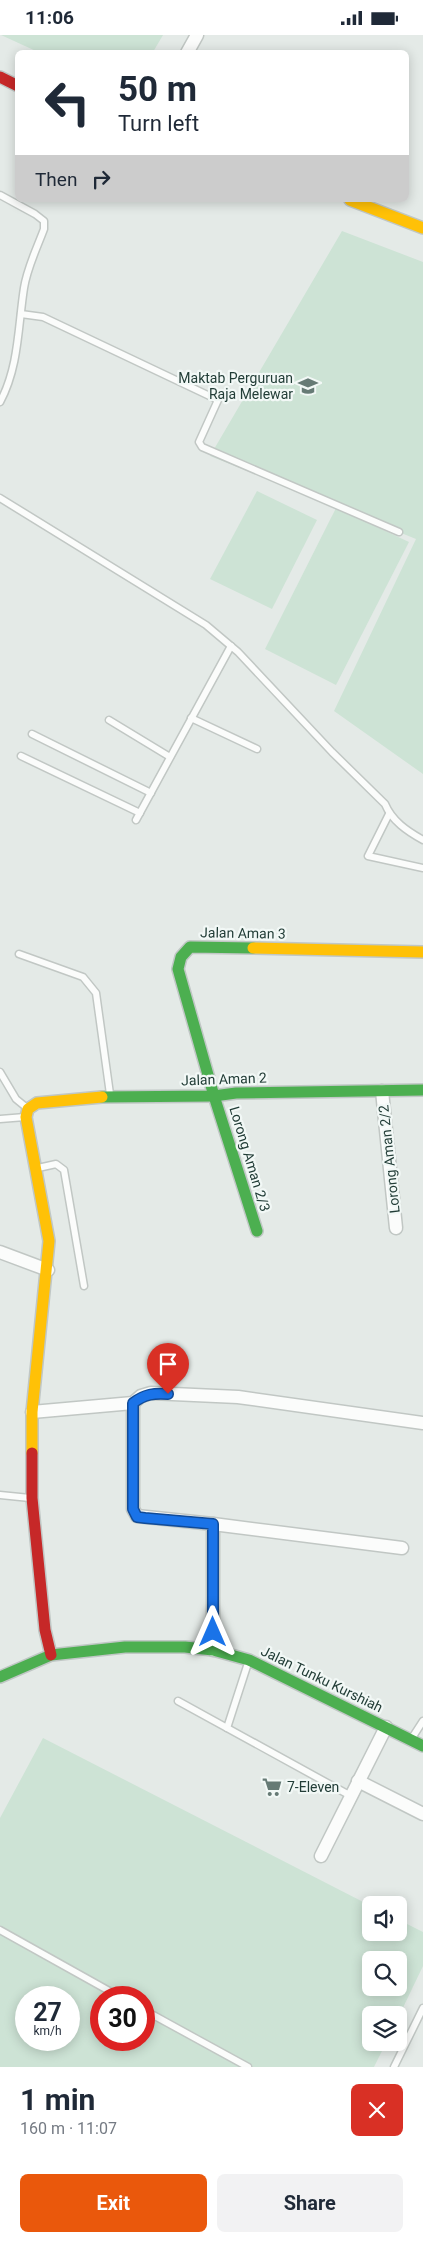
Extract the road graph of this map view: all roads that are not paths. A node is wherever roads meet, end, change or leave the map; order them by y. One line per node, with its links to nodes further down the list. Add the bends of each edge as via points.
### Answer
1 (197, 35): 2 (street)
2 (189, 50)
3 (0, 77): 4 (street)
4 (15, 84)
5 (0, 195): 8 (lane, via 44,221 24,286)
6 (355, 202): 7 (street)
7 (423, 228)
8 (21, 314): 9 (lane, via 12,368); 11 (lane, via 43,317 218,400 202,433 199,442 202,447)
9 (0, 401)
10 (0, 498): 12 (lane, via 206,625)
11 (399, 532)
12 (231, 646): 13 (lane); 21 (lane, via 384,805)
13 (191, 718): 16 (lane); 18 (lane)
14 (109, 720): 18 (lane)
15 (32, 734): 19 (lane)
16 (257, 749)
17 (21, 756): 20 (lane)
18 (170, 757): 19 (lane)
19 (150, 793): 20 (lane)
20 (140, 813): 22 (lane)
21 (389, 814): 23 (lane, via 406,831); 24 (lane, via 368,856)
22 (136, 820)
23 (423, 840)
24 (423, 868)
25 (423, 952): 31 (street, Jalan Aman 3, via 190,947 181,957 178,969)
26 (18, 954): 30 (lane, via 83,977 96,993)
27 (0, 1072): 32 (lane)
28 (423, 1090): 29 (street, Jalan Aman 2)
29 (382, 1091): 31 (street, Jalan Aman 2); 35 (street, Lorong Aman 2/2)
30 (110, 1095): 31 (street, Jalan Aman 2); 32 (street, Jalan Aman 2, via 37,1103)
31 (214, 1096): 36 (street, Lorong Aman 2/3)
32 (27, 1113): 33 (lane); 34 (street)
33 (0, 1119)
34 (35, 1168): 38 (street, via 49,1241); 39 (lane, via 56,1165 64,1170)
35 (396, 1228)
36 (257, 1231)
37 (0, 1252): 38 (street)
38 (48, 1270): 41 (street)
39 (84, 1286)
40 (133, 1403): 41 (street); 42 (street, via 151,1393 238,1397); 45 (street, via 133,1509 137,1517)
41 (32, 1412): 44 (street)
42 (423, 1423)
43 (0, 1495): 44 (lane)
44 (32, 1498): 48 (street)
45 (213, 1524): 46 (street); 47 (street)
46 (402, 1548)
47 (213, 1650): 48 (street, Jalan Tunku Kurshiah, via 125,1647); 49 (street, Jalan Tunku Kurshiah)
48 (50, 1655): 50 (street, Jalan Tunku Kurshiah)
49 (249, 1660): 53 (street, Jalan Tunku Kurshiah); 54 (lane)
50 (0, 1677)
51 (178, 1701): 54 (lane)
52 (423, 1721): 55 (lane)
53 (386, 1727): 55 (street, Jalan Tunku Kurshiah); 57 (street)
54 (228, 1728): 58 (lane)
55 (412, 1739): 56 (street, Jalan Tunku Kurshiah)
56 (423, 1746)
57 (358, 1781): 58 (street); 59 (street)
58 (351, 1796): 60 (street)
59 (423, 1814)
60 (321, 1856)
61 (0, 1929): 62 (lane)
62 (101, 1986)
63 (423, 2009): 66 (lane)
64 (155, 2016): 65 (lane)
65 (248, 2067)
66 (394, 2067)

